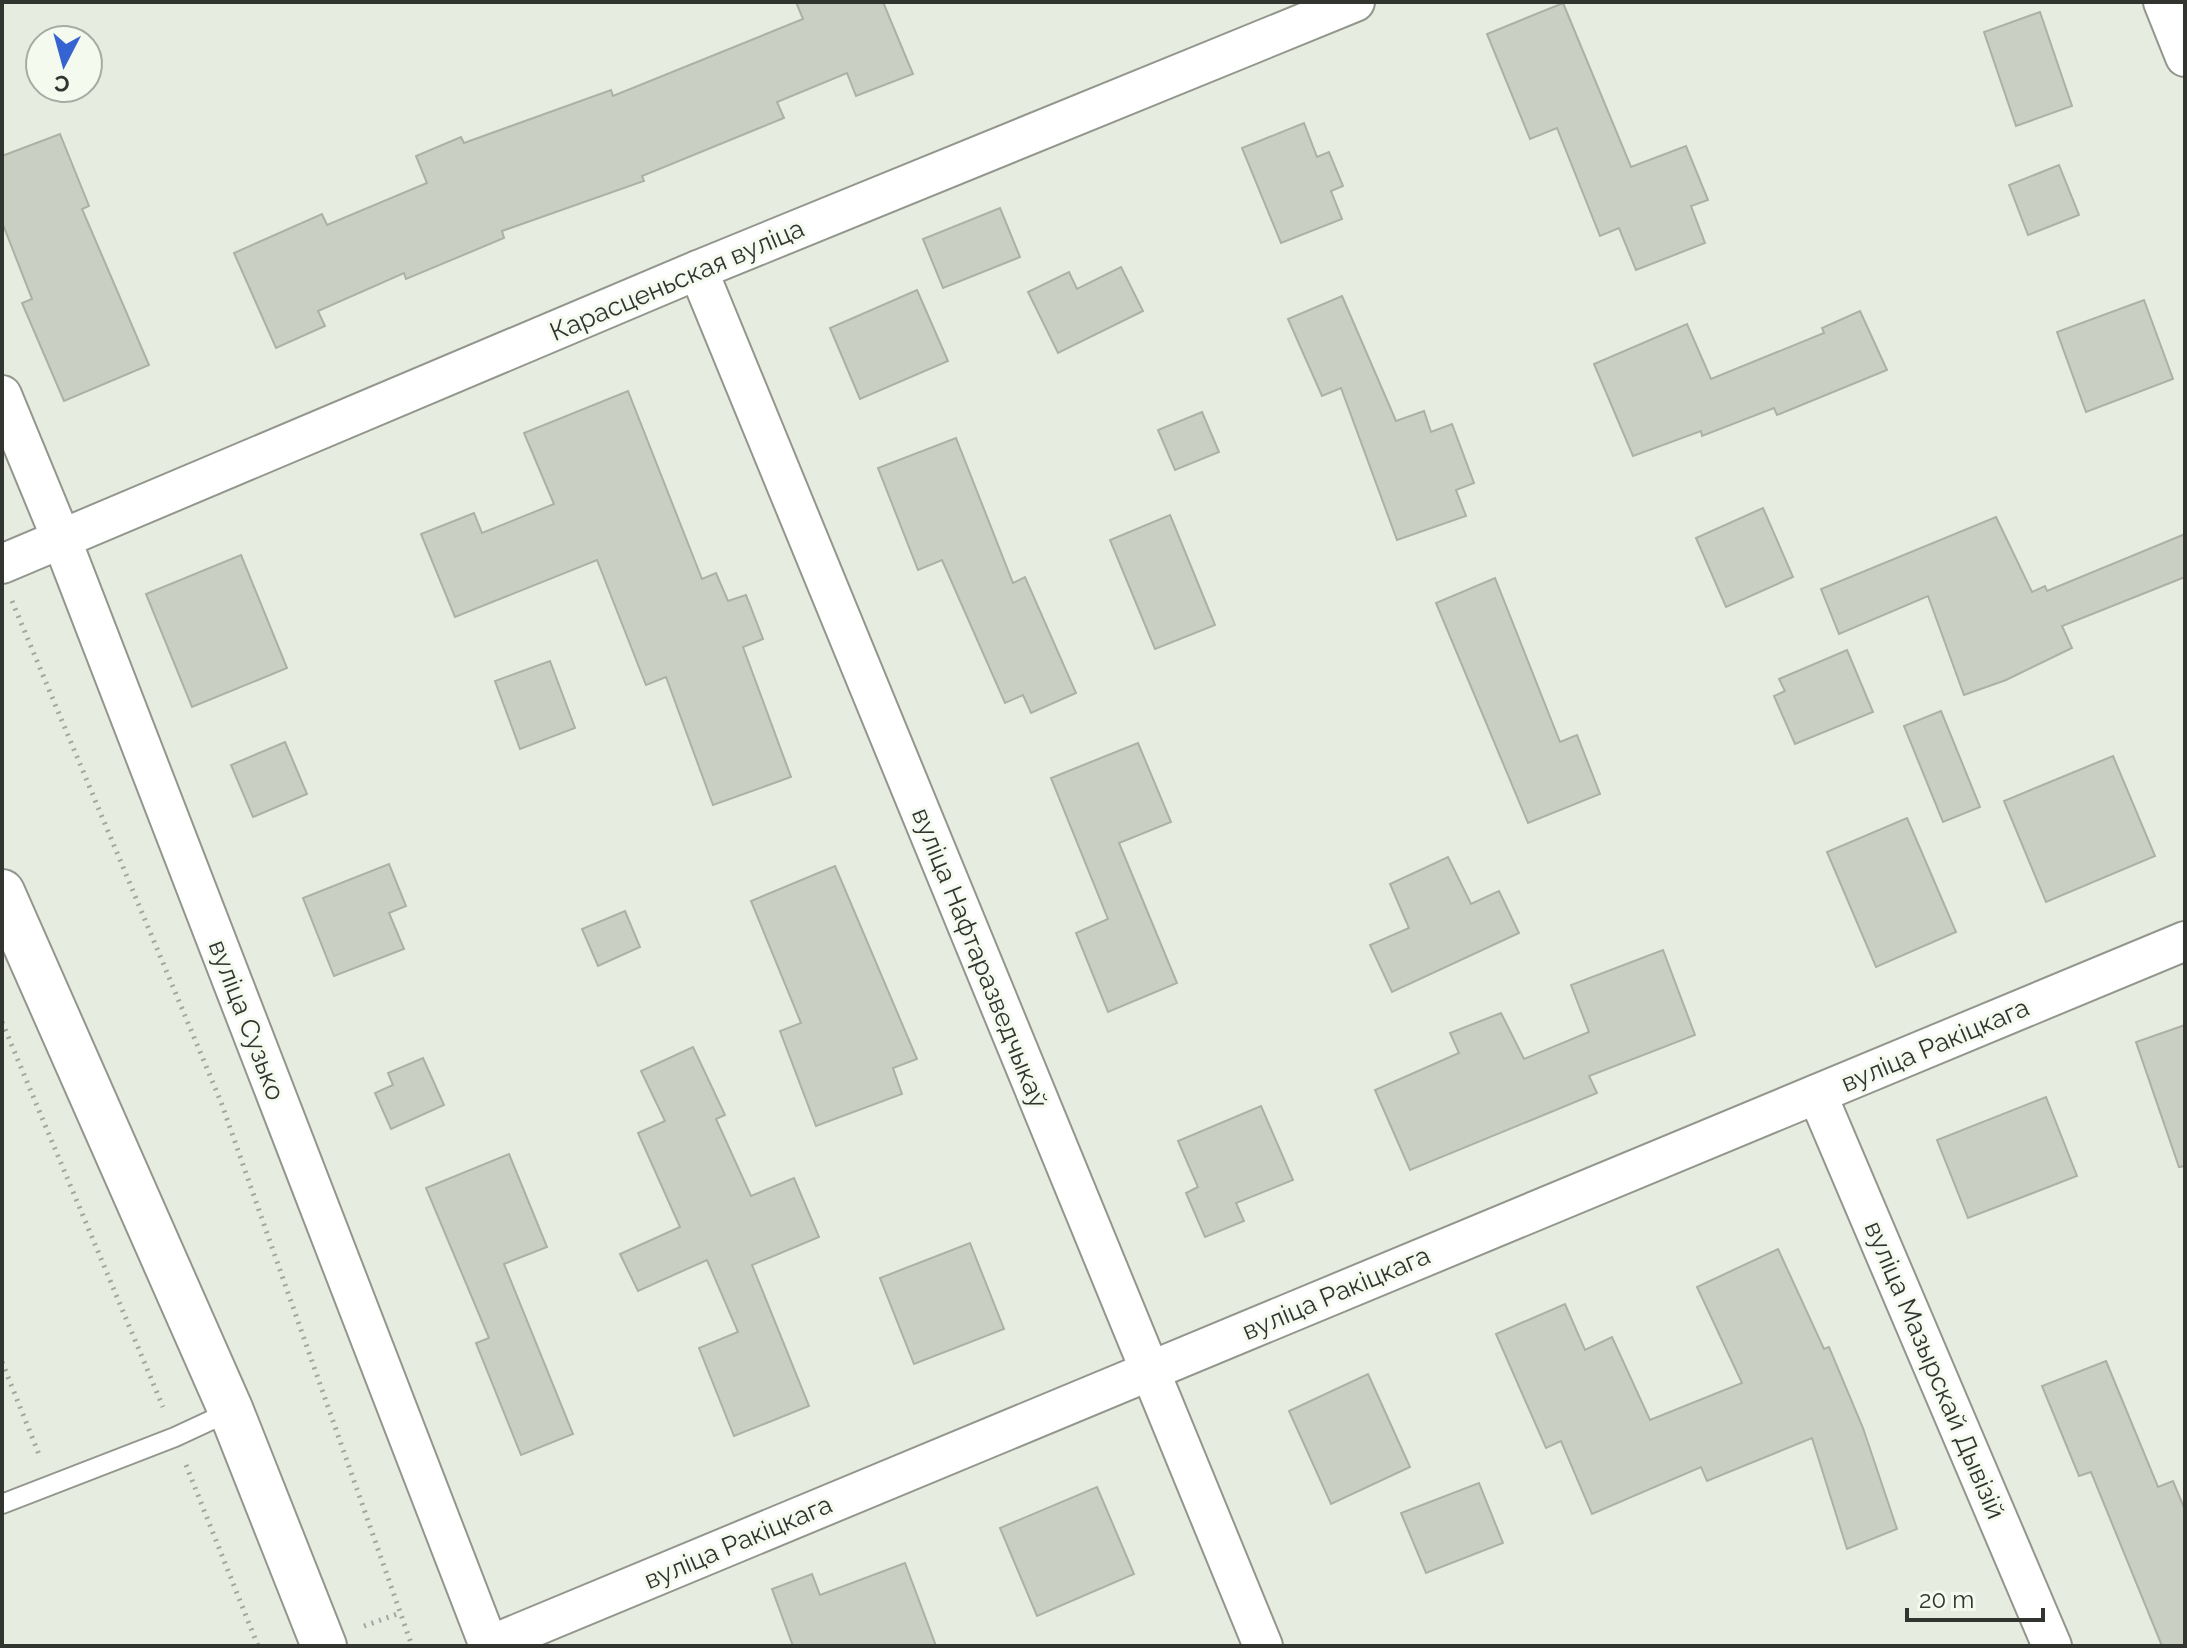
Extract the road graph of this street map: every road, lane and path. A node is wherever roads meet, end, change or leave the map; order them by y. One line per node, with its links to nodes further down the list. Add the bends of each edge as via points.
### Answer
1 (1355, 2): 4 (street, Карасценьская вуліца)
2 (2163, 2): 3 (street)
3 (2185, 57)
4 (698, 270): 6 (street, Карасценьская вуліца); 13 (street, вуліца Нафтаразведчыкаў)
5 (2, 395): 6 (street, вуліца Сузько)
6 (61, 538): 7 (street, Карасценьская вуліца); 21 (street, вуліца Сузько)
7 (5, 578): 20 (path, via 221,1102)
8 (2, 892): 14 (street)
9 (2185, 941): 11 (street, вуліца Ракіцкага)
10 (2, 1022): 15 (path)
11 (1817, 1094): 13 (street, вуліца Ракіцкага); 23 (street, вуліца Мазырскай Дывізій)
12 (2, 1362): 16 (path)
13 (1149, 1371): 21 (street, вуліца Ракіцкага); 22 (street, вуліца Нафтаразведчыкаў)
14 (231, 1411): 15 (lane); 19 (street)
15 (175, 1437): 16 (lane); 18 (path)
16 (51, 1485): 17 (lane)
17 (2, 1504)
18 (258, 1646)
19 (324, 1646)
20 (412, 1646)
21 (488, 1646)
22 (1263, 1646)
23 (2052, 1646)

